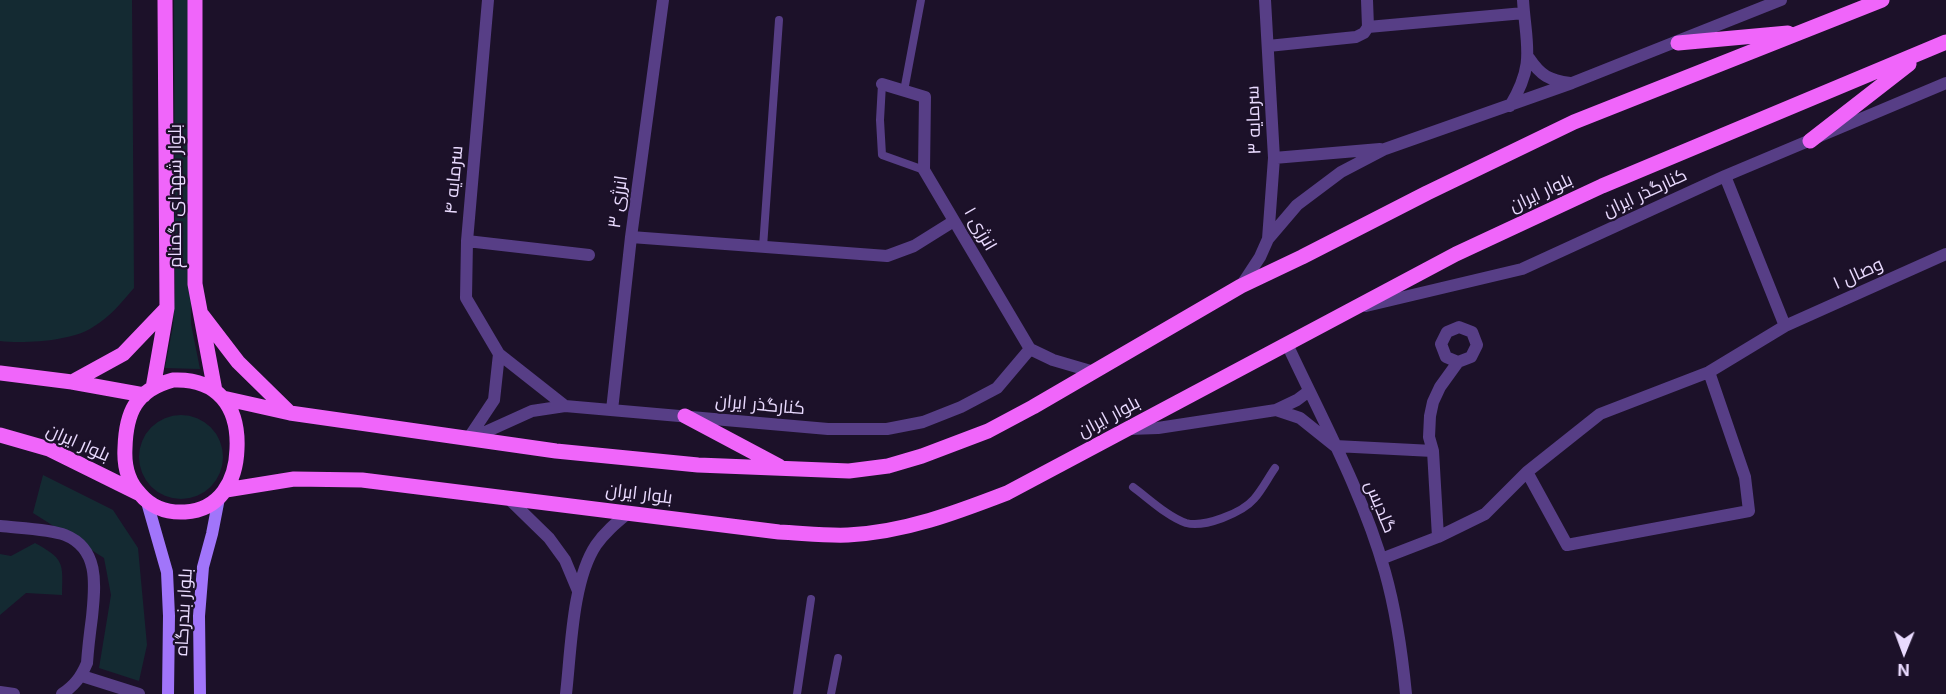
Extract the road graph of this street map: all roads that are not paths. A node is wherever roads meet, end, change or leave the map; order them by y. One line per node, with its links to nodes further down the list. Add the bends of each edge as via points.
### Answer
1 (165, 0): 38 (main road, بلوار شهدای گمنام)
2 (195, 0): 40 (main road, بلوار شهدای گمنام, via 195,284)
3 (488, 0): 33 (street, سرمایه ۴)
4 (663, 0): 31 (street, انرژی ۳)
5 (921, 0): 23 (lane)
6 (1265, 0): 17 (street, سرمایه ۳)
7 (1367, 0): 13 (street)
8 (1523, 0): 11 (street)
9 (1781, 0): 16 (street)
10 (1882, 0): 14 (main road, بلوار ایران)
11 (1524, 13): 13 (street); 19 (street)
12 (779, 20): 34 (lane)
13 (1368, 27): 17 (street, via 1364,33 1347,39)
14 (1806, 32): 16 (main road); 37 (main road, بلوار ایران, via 1574,122)
15 (1946, 42): 18 (main road, بلوار ایران)
16 (1678, 43): 20 (street)
17 (1268, 46): 27 (street, سرمایه ۳)
18 (1926, 51): 25 (main road); 39 (main road, بلوار ایران, via 1602,186 1456,254)
19 (1529, 58): 20 (street, via 1537,70 1552,80); 24 (street, via 1523,82)
20 (1572, 83): 24 (street)
21 (1946, 83): 25 (street, کنارگذر ایران)
22 (882, 84): 23 (street); 28 (lane, via 882,154)
23 (904, 91): 28 (street, via 925,97)
24 (1510, 106): 26 (street)
25 (1809, 141): 29 (street, کنارگذر ایران)
26 (1385, 149): 27 (street); 32 (street, via 1341,172 1297,205)
27 (1274, 158): 32 (street, سرمایه ۳)
28 (924, 170): 30 (street, انرژی ۱)
29 (1725, 177): 39 (street, کنارگذر ایران, via 1522,269); 41 (street)
30 (954, 221): 34 (street, via 914,246 887,256); 43 (street, انرژی ۱)
31 (632, 237): 34 (street); 54 (street, انرژی ۳)
32 (1268, 239): 37 (street)
33 (466, 241): 36 (street); 44 (street, سرمایه ۴, via 466,298)
34 (763, 247)
35 (1946, 254): 41 (street, وصال ۱)
36 (589, 255)
37 (1241, 286): 46 (main road, بلوار ایران)
38 (166, 308): 49 (main road, via 123,354); 50 (main road, بلوار شهدای گمنام)
39 (1350, 310): 42 (main road, بلوار ایران)
40 (201, 314): 52 (main road, بلوار شهدای گمنام); 56 (main road, via 238,363)
41 (1785, 326): 47 (street, وصال ۱)
42 (1287, 344): 51 (street, گلدیس); 58 (main road, بلوار ایران)
43 (1030, 349): 46 (street); 57 (street, کنارگذر ایران, via 997,388 923,422 886,429 828,429)
44 (499, 354): 53 (street); 60 (street, via 494,399)
45 (1458, 362): 62 (street, via 1433,402 1429,437)
46 (1094, 372): 63 (main road, بلوار ایران, via 988,431 922,456 849,471)
47 (1709, 372): 65 (street, وصال ۱, via 1600,414); 65 (street, via 1745,477 1749,511 1567,545)
48 (0, 373): 49 (main road)
49 (72, 382): 50 (main road)
50 (148, 391): 52 (main road, via 162,383 184,380 206,385); 68 (main road, via 130,412 125,433 128,476)
51 (1309, 391): 55 (street); 61 (street, گلدیس)
52 (219, 394): 56 (main road, بلوار ایران); 67 (main road, via 235,417 238,438 235,470)
53 (565, 406): 54 (street, کنارگذر ایران); 60 (street, کنارگذر ایران, via 532,411)
54 (612, 410): 57 (street, کنارگذر ایران)
55 (1276, 410): 58 (street); 61 (street, via 1300,418)
56 (290, 413): 60 (main road, بلوار ایران)
57 (685, 416): 63 (main road)
58 (1127, 429): 70 (main road, بلوار ایران, via 1007,493 900,529 847,535 779,532)
59 (0, 435): 68 (main road, بلوار ایران, via 49,449)
60 (468, 440): 63 (main road, بلوار ایران, via 698,465)
61 (1335, 446): 62 (street); 73 (street, گلدیس)
62 (1433, 451): 72 (street)
63 (785, 468)
64 (1275, 468): 66 (lane, via 1254,500 1231,515 1206,523 1187,523)
65 (1527, 472): 72 (street, وصال ۱, via 1485,514)
66 (1132, 487)
67 (222, 494): 68 (main road, via 200,509 178,513); 69 (main road, بلوار ایران, via 294,479 362,480); 83 (street, بلوار بندرگاه, via 203,567)
68 (143, 497): 82 (street, بلوار بندرگاه, via 167,572)
69 (508, 498): 70 (main road, بلوار ایران); 74 (street, via 549,538 565,560)
70 (628, 513): 74 (street, via 594,547)
71 (0, 526): 77 (street, via 64,534 87,553 95,581 87,663)
72 (1438, 537): 73 (street, وصال ۱)
73 (1381, 559): 87 (street, گلدیس, via 1395,618)
74 (578, 591): 84 (street)
75 (811, 599): 85 (lane)
76 (838, 658): 86 (lane)
77 (82, 676): 80 (street); 81 (street)
78 (0, 692): 79 (street)
79 (14, 694)
80 (62, 694)
81 (139, 694)
82 (168, 694)
83 (200, 694)
84 (567, 694)
85 (797, 694)
86 (831, 694)
87 (1406, 694)

